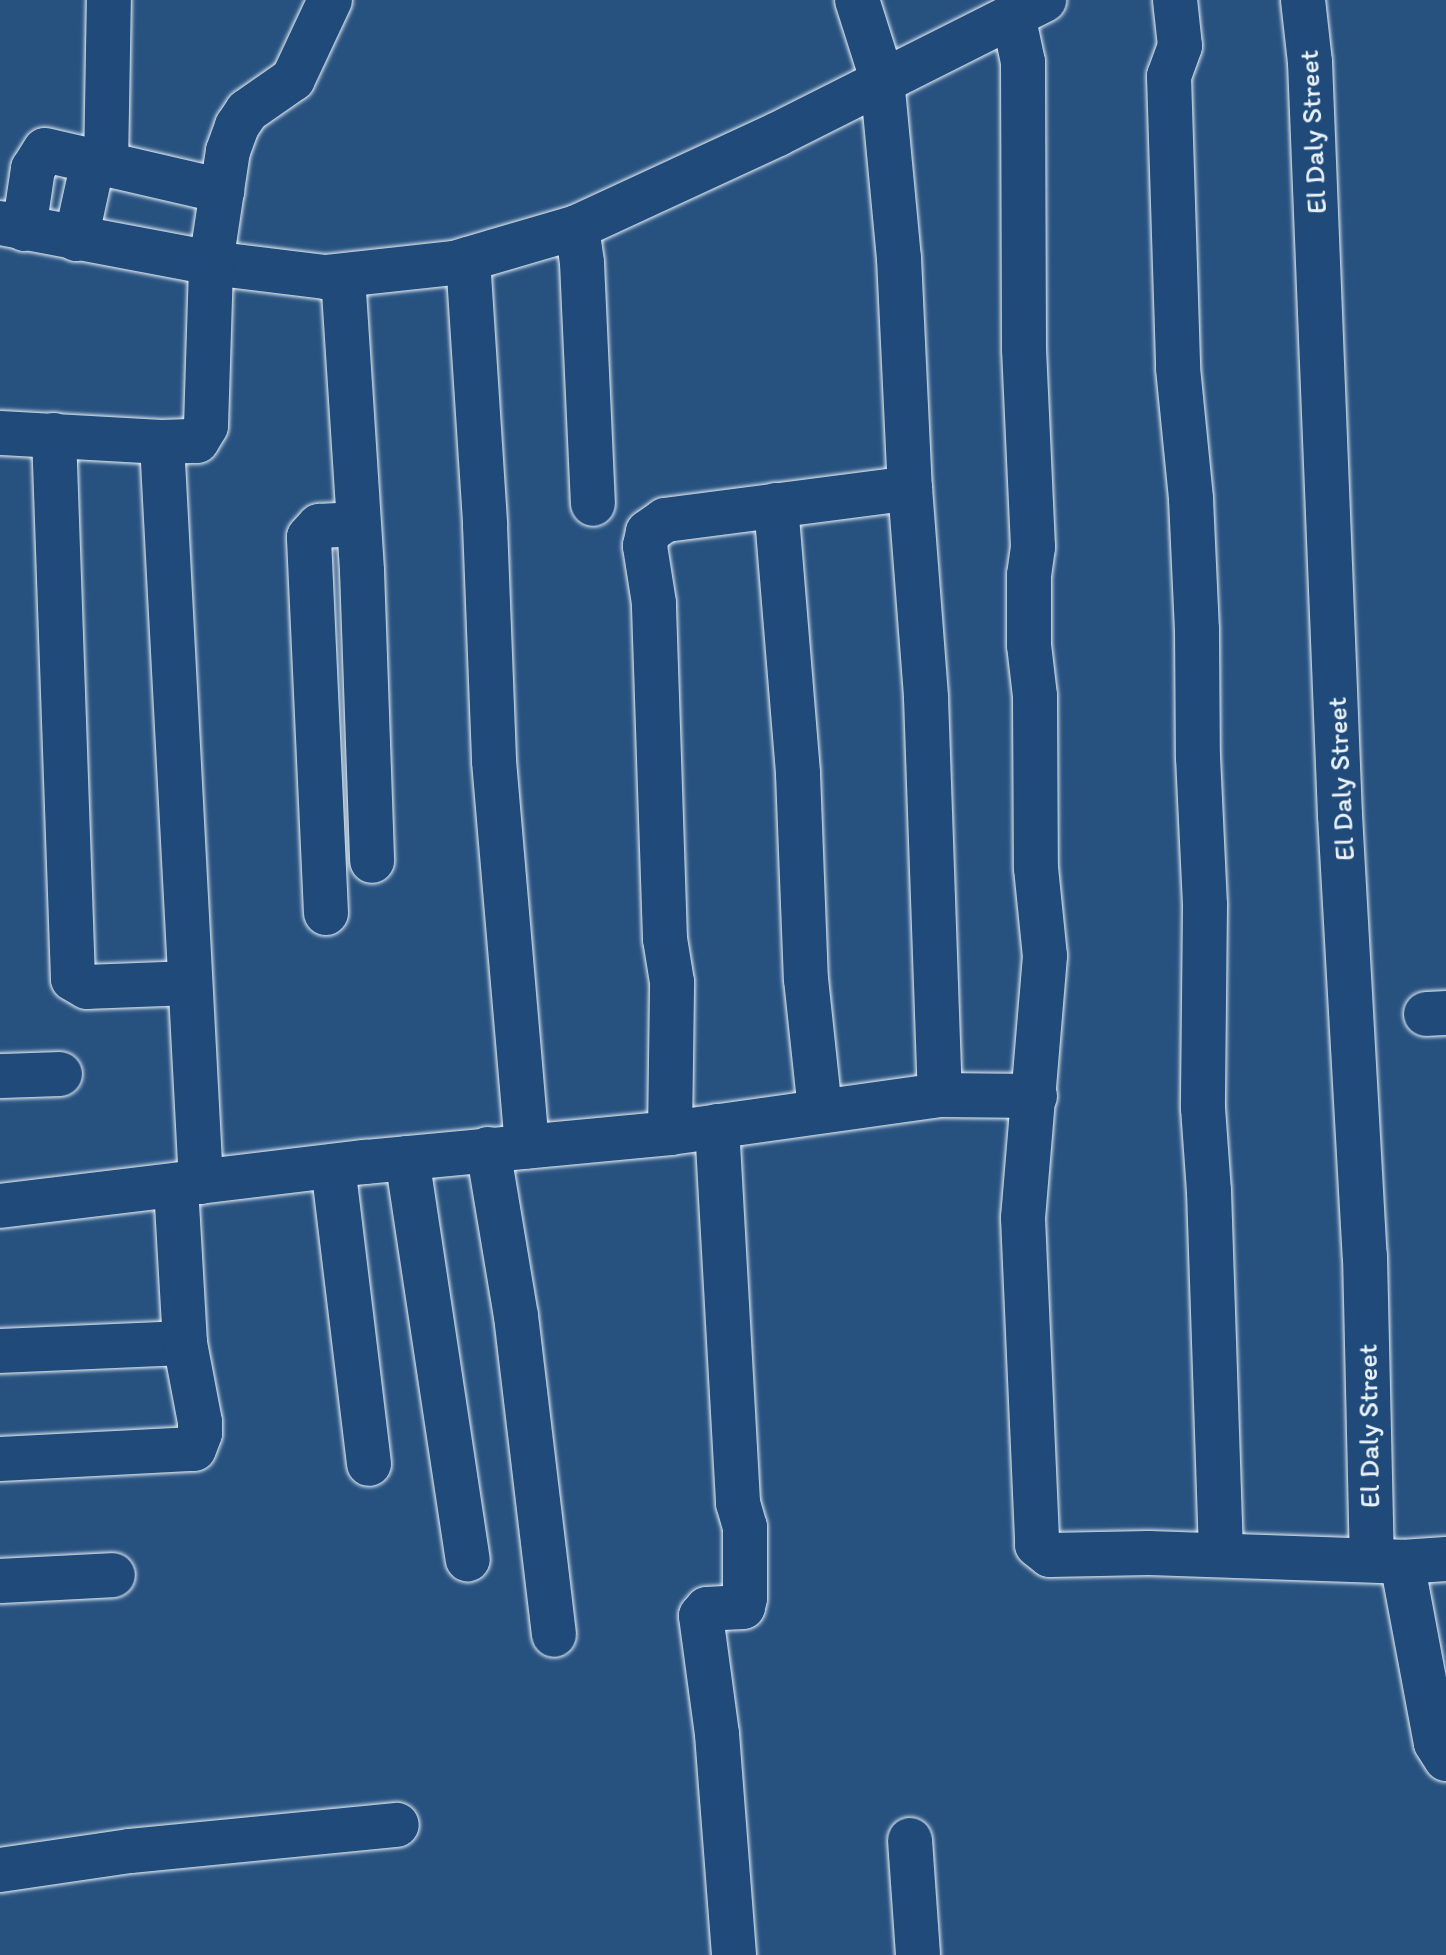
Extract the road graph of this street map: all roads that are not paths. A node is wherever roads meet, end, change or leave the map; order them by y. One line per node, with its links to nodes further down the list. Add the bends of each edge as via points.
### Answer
1 (109, 0): 8 (street)
2 (330, 0): 9 (street, via 293,79 247,111 237,126)
3 (857, 0): 7 (street)
4 (1175, 0): 42 (street, via 1180,46 1169,76 1178,368 1197,629 1205,905 1203,1108)
5 (1303, 0): 45 (street, El Daly Street, via 1310,62 1340,815)
6 (1028, 8): 7 (street); 29 (street, via 1023,62 1024,349 1033,547 1029,645 1035,696 1036,868 1045,956)
7 (882, 79): 11 (street, via 778,134); 19 (street, via 899,258)
8 (100, 164): 9 (street); 10 (street, via 45,150 38,155); 12 (street)
9 (222, 191): 14 (street)
10 (12, 226): 12 (street)
11 (577, 227): 13 (street); 20 (street)
12 (76, 239): 14 (street)
13 (468, 259): 15 (street); 33 (street, via 485,525)
14 (211, 263): 15 (street); 18 (street, via 203,435 197,441)
15 (343, 276): 22 (street)
16 (0, 433): 17 (street)
17 (54, 435): 18 (street); 25 (street, via 73,979 87,987)
18 (162, 442): 25 (street)
19 (910, 488): 21 (street); 28 (street, via 926,698)
20 (593, 504)
21 (776, 505): 30 (street, via 798,774 806,979); 32 (street, via 665,520 648,532 645,546 654,603 665,929 672,982)
22 (358, 524): 23 (street); 24 (street, via 319,526 309,537)
23 (372, 861)
24 (326, 913)
25 (189, 983): 36 (street)
26 (60, 1074): 27 (street)
27 (0, 1076)
28 (940, 1095): 29 (street); 30 (street)
29 (1035, 1096): 42 (street, via 1023,1230 1037,1545 1050,1555)
30 (820, 1111): 31 (street)
31 (717, 1126): 32 (street); 53 (street, via 738,1503 745,1527 745,1598 743,1607 707,1609 701,1616 717,1734)
32 (670, 1133): 33 (street)
33 (507, 1148): 34 (street); 48 (street, via 516,1316)
34 (407, 1158): 35 (street); 43 (street)
35 (333, 1166): 36 (street); 41 (street)
36 (188, 1184): 37 (street); 38 (street)
37 (0, 1206)
38 (185, 1343): 39 (street); 40 (street, via 200,1422 194,1449)
39 (0, 1351)
40 (0, 1459)
41 (369, 1464)
42 (1221, 1555): 45 (street)
43 (468, 1559)
44 (1446, 1559): 45 (street)
45 (1387, 1560): 49 (street, El Daly Street, via 1436,1743)
46 (113, 1575): 47 (street)
47 (0, 1581)
48 (554, 1635)
49 (1446, 1759)
50 (397, 1825): 52 (street, via 130,1851)
51 (910, 1840): 54 (street)
52 (0, 1870)
53 (734, 1955)
54 (918, 1955)

